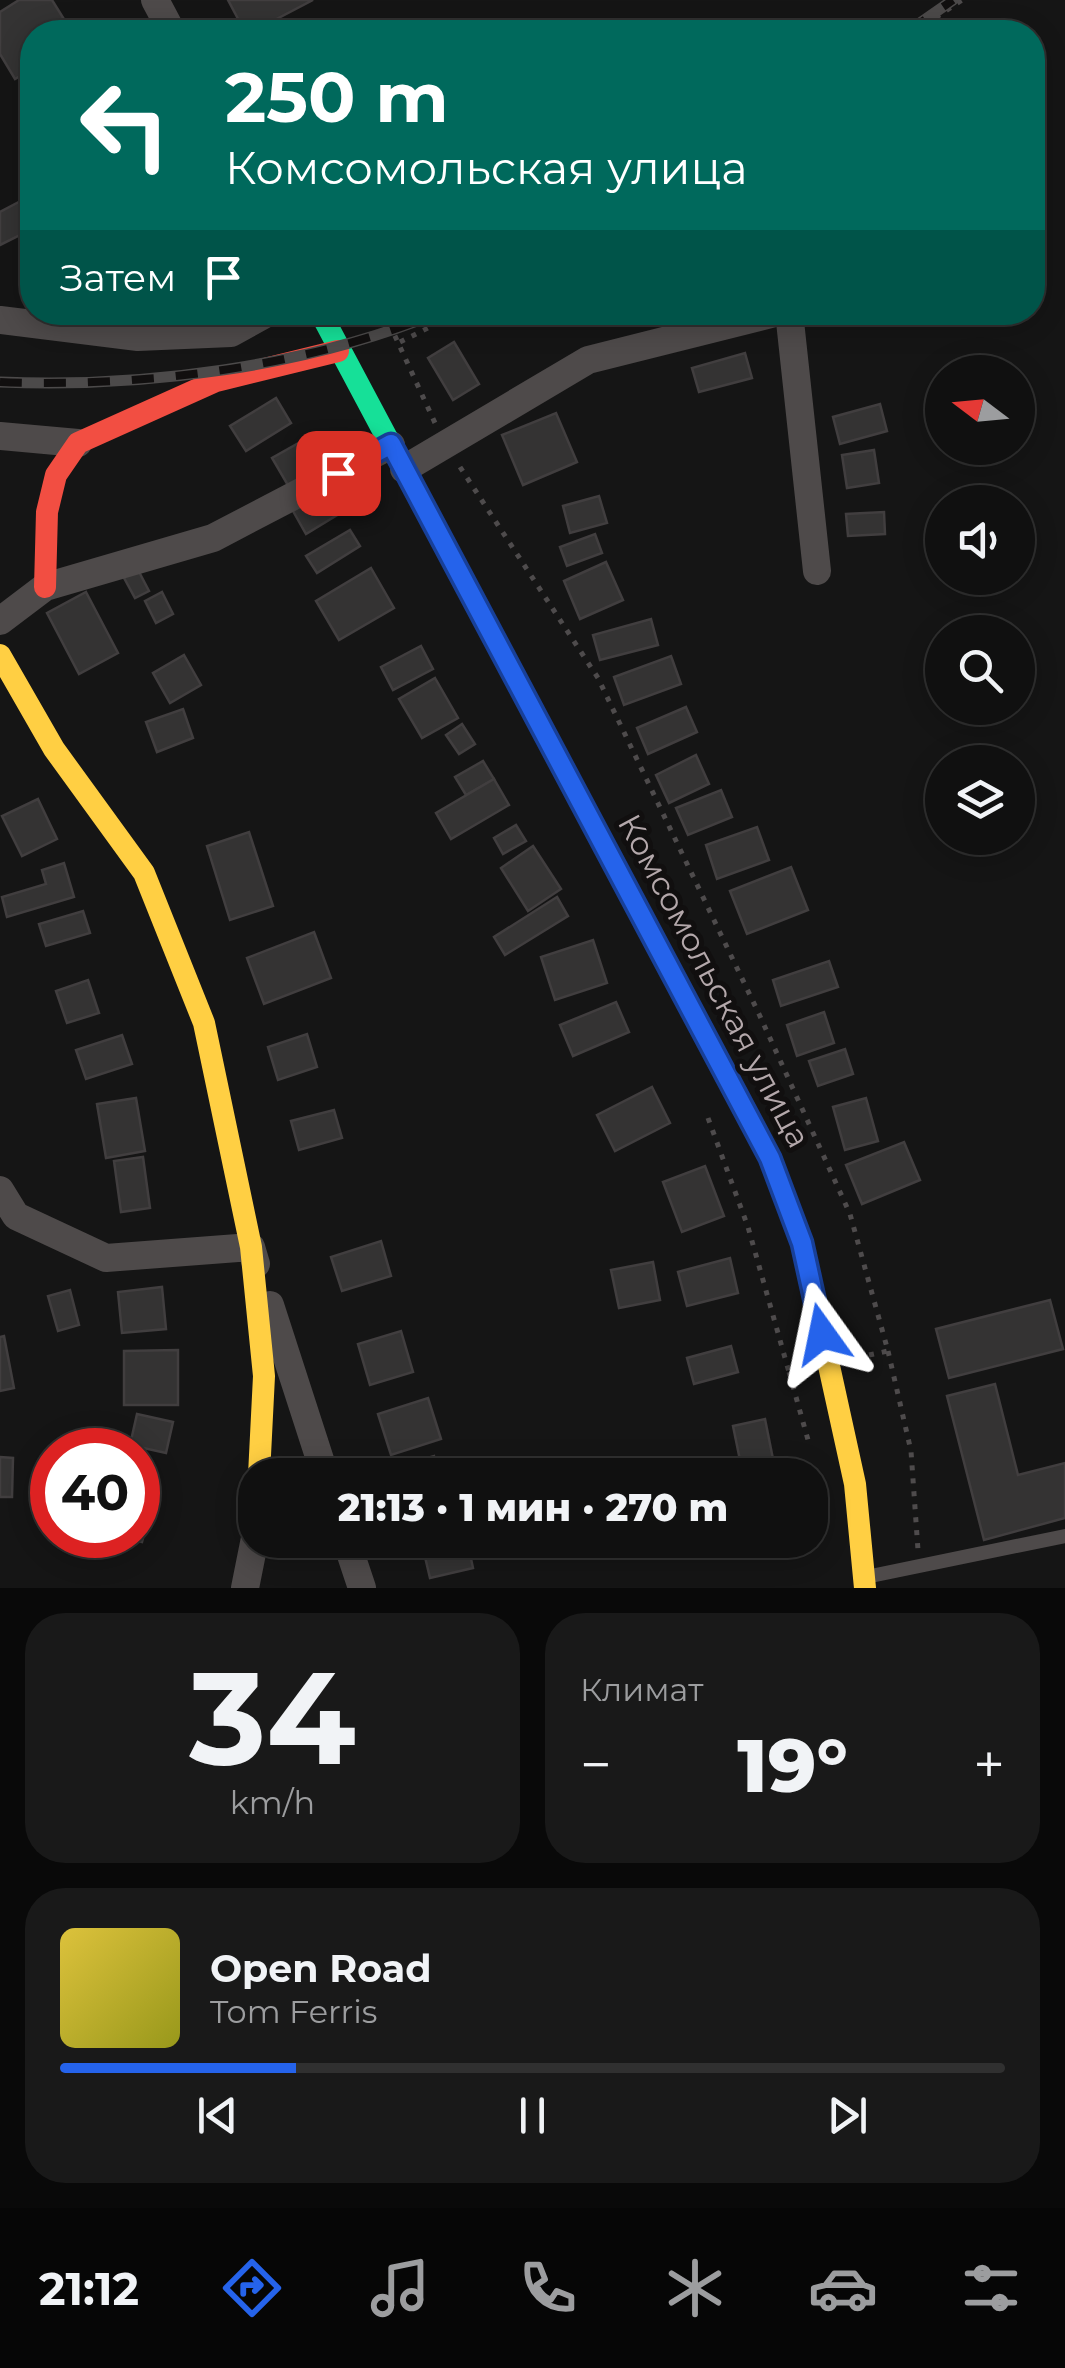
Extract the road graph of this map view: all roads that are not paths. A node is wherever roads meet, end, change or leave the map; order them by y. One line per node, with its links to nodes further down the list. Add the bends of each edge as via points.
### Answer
1 (41, 325): 2 (street, via 138,337 232,332)
2 (245, 325)
3 (326, 325): 6 (street, Комсомольская улица)
4 (727, 325): 9 (street, via 588,360 445,445)
5 (791, 325): 10 (street)
6 (338, 351): 8 (street, via 216,381); 9 (street, Комсомольская улица)
7 (0, 436): 8 (street)
8 (78, 443): 11 (street, via 56,474 47,512)
9 (398, 457): 11 (street, via 213,538); 21 (street, Комсомольская улица, via 770,1158 802,1243 855,1484)
10 (817, 571)
11 (45, 587): 12 (street)
12 (0, 621)
13 (0, 655): 15 (street, via 54,749 144,873 204,1023)
14 (0, 1190): 15 (street, via 16,1216 106,1258)
15 (251, 1247): 16 (street, via 264,1376); 17 (street)
16 (259, 1458)
17 (319, 1458)
18 (1065, 1536): 21 (lane)
19 (251, 1558): 22 (street)
20 (352, 1558): 23 (street)
21 (865, 1583)
22 (245, 1588)
23 (362, 1588)

